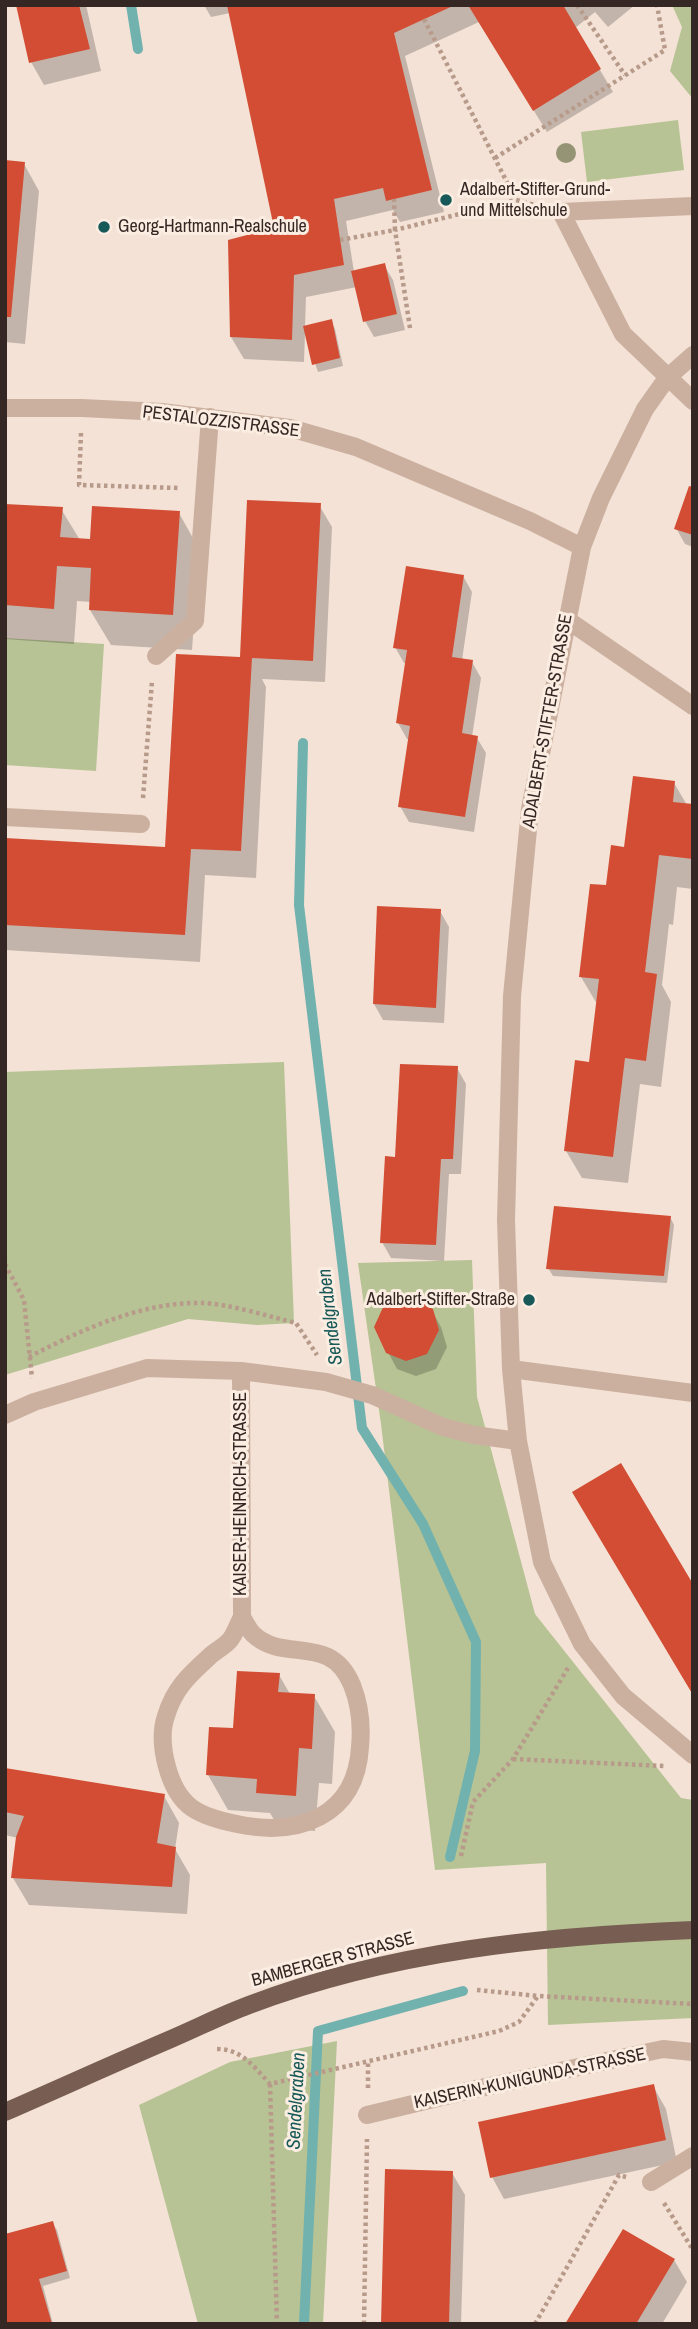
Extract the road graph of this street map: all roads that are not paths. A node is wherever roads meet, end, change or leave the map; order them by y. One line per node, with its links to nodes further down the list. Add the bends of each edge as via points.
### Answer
1 (693, 206): 3 (street, via 561,212 622,334)
2 (693, 355): 3 (street, ADALBERT-STIFTER-STRASSE)
3 (667, 378): 4 (street); 7 (street, ADALBERT-STIFTER-STRASSE, via 645,409)
4 (693, 401)
5 (5, 408): 6 (street, PESTALOZZISTRASSE)
6 (209, 417): 7 (street, PESTALOZZISTRASSE, via 289,428 356,447); 9 (street, via 195,621)
7 (582, 547): 8 (street, ADALBERT-STIFTER-STRASSE)
8 (566, 619): 10 (street); 13 (street, ADALBERT-STIFTER-STRASSE, via 530,808 512,996 506,1220)
9 (156, 656)
10 (693, 706)
11 (5, 817): 12 (street)
12 (141, 824)
13 (511, 1369): 15 (street); 17 (street, ADALBERT-STIFTER-STRASSE)
14 (241, 1371): 16 (street, KAISER-HEINRICH-STRASSE, via 147,1368); 17 (street, KAISER-HEINRICH-STRASSE, via 326,1382 372,1395 443,1427); 18 (street, KAISER-HEINRICH-STRASSE)
15 (693, 1393)
16 (5, 1415)
17 (518, 1441): 19 (street, via 542,1562 582,1644 623,1696)
18 (242, 1616): 18 (street, KAISER-HEINRICH-STRASSE, via 231,1640 178,1687 165,1718 162,1756 190,1807 219,1820 257,1828 298,1826 320,1818 355,1781 361,1733 359,1703 337,1660 272,1645 254,1635)
19 (693, 1755)
20 (693, 1930): 22 (main road, BAMBERGER STRASSE, via 523,1941 351,1973 249,2005)
21 (693, 2052): 23 (street, KAISERIN-KUNIGUNDA-STRASSE, via 663,2049)
22 (5, 2112)
23 (367, 2115)
24 (693, 2156): 25 (street)
25 (651, 2182)

